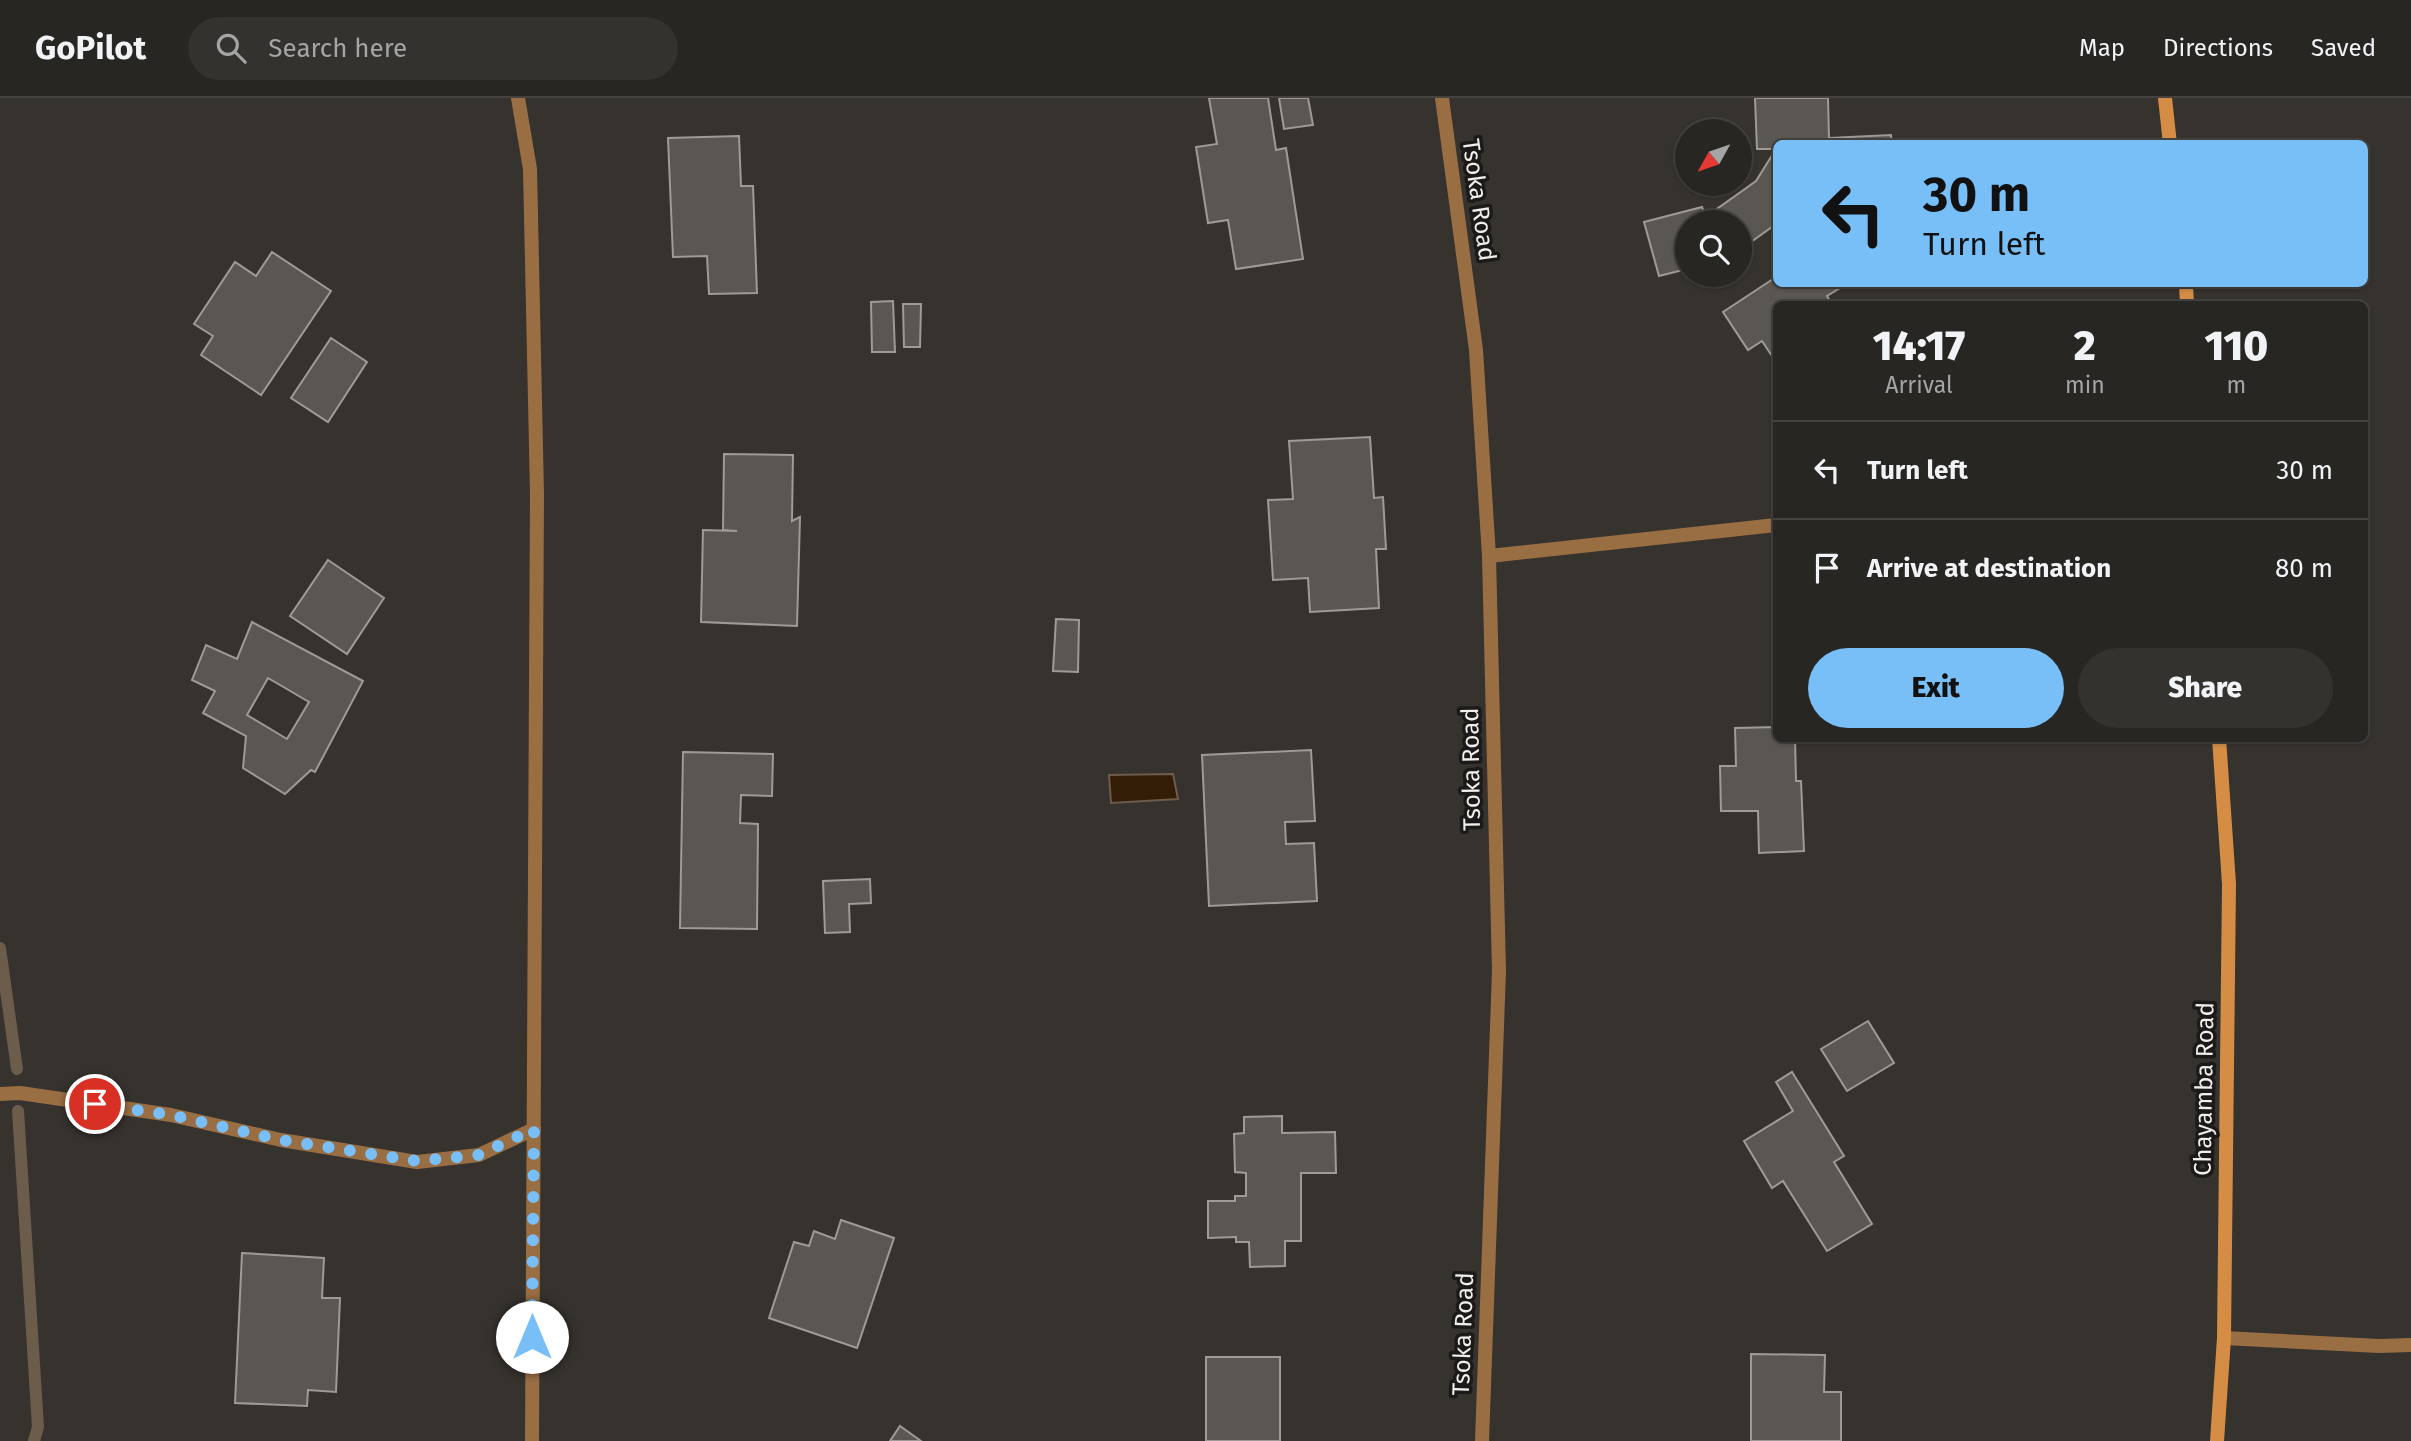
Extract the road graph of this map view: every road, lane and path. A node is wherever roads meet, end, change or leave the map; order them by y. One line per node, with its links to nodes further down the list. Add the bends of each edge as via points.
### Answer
1 (518, 98): 9 (street, via 530,169 537,494)
2 (1442, 98): 6 (street, Tsoka Road, via 1476,350)
3 (2165, 98): 4 (main road)
4 (2170, 140)
5 (1773, 525): 6 (street)
6 (1489, 556): 13 (street, Tsoka Road, via 1499,971)
7 (2219, 742): 10 (main road, Chayamba Road, via 2229,884)
8 (0, 1094): 9 (street, via 171,1115 281,1140 417,1161 479,1155)
9 (534, 1129): 12 (street)
10 (2224, 1338): 11 (street); 14 (main road, Chayamba Road)
11 (2411, 1345)
12 (532, 1441)
13 (1482, 1441)
14 (2217, 1441)

